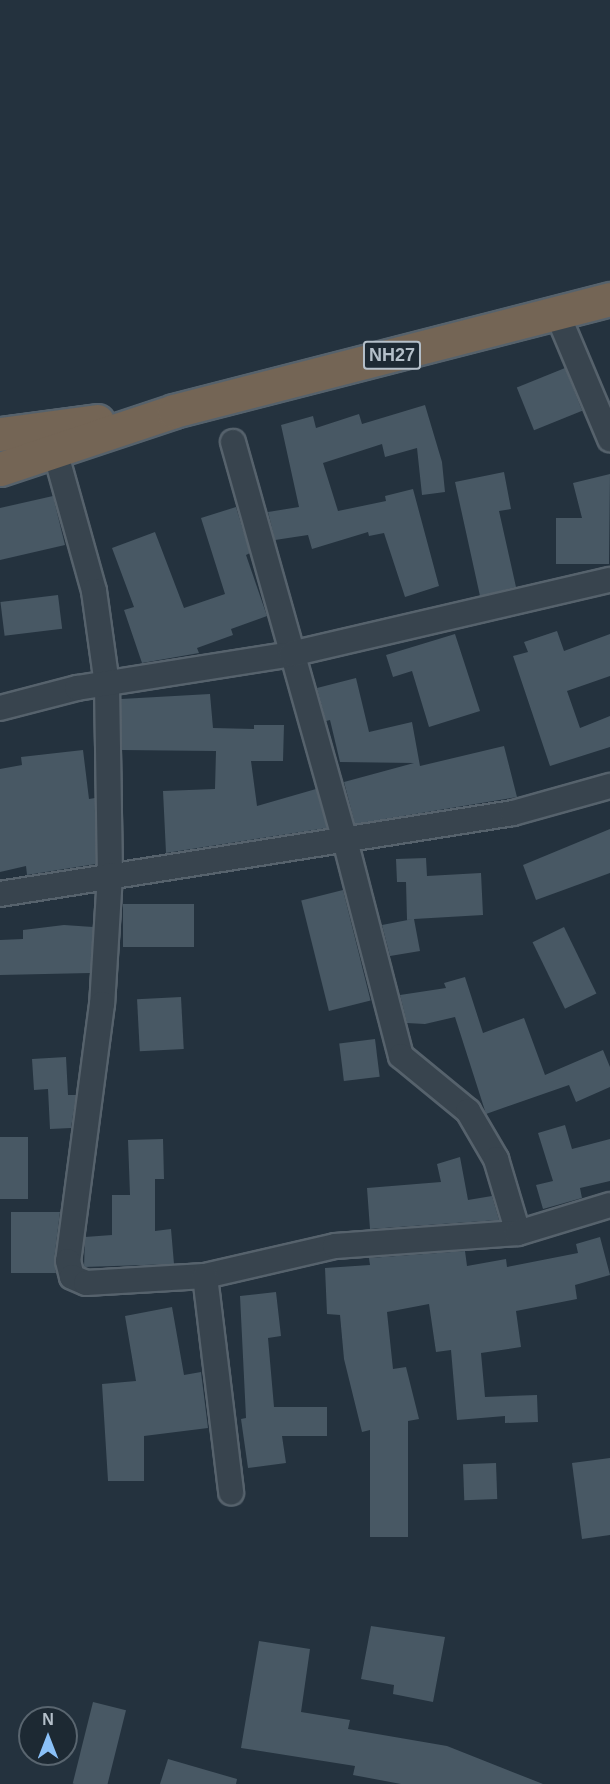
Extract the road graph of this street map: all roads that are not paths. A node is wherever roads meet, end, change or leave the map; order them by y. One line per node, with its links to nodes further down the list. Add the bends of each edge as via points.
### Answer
1 (610, 299): 2 (highway, NH27)
2 (557, 313): 3 (highway, NH27); 5 (street)
3 (174, 411): 4 (highway, NH27); 7 (highway, NH27)
4 (0, 434)
5 (610, 439)
6 (233, 442): 10 (street)
7 (55, 451): 8 (highway, NH27); 11 (street, via 94,591)
8 (0, 469)
9 (610, 580): 10 (street)
10 (291, 654): 11 (street); 14 (street)
11 (107, 685): 12 (street); 15 (street)
12 (0, 708)
13 (610, 786): 14 (street, via 513,813)
14 (345, 840): 15 (street); 18 (street, via 401,1056 468,1111 496,1159)
15 (110, 875): 16 (street); 19 (street, via 102,1004 68,1261 72,1277 86,1283)
16 (0, 894)
17 (610, 1205): 18 (street)
18 (518, 1233): 19 (street, via 335,1246)
19 (204, 1276): 20 (street)
20 (231, 1492)

